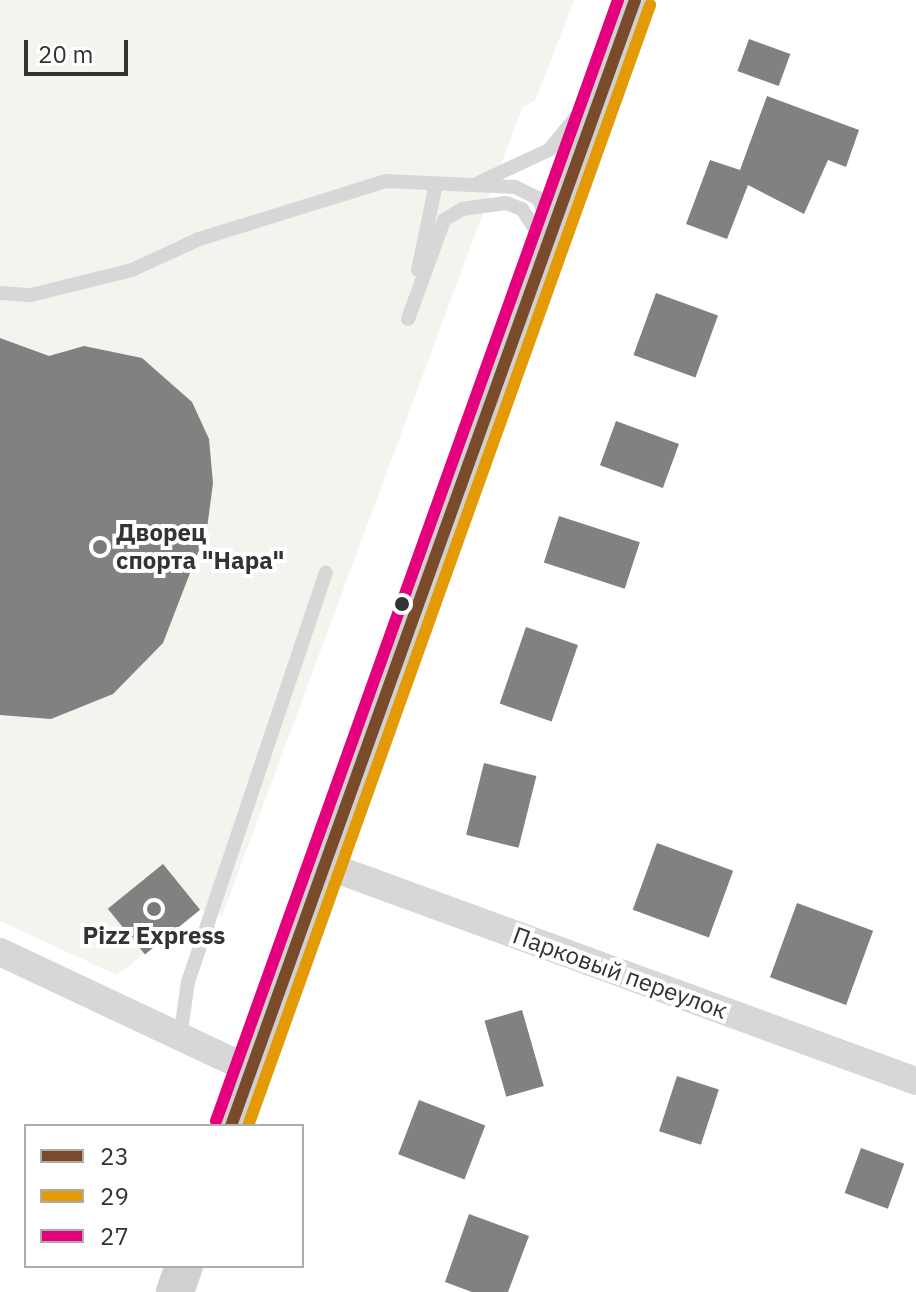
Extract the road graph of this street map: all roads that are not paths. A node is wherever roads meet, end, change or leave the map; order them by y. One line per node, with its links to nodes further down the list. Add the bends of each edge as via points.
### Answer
1 (634, 2): 2 (lane, via 618,44 567,133 532,160); 4 (main road)
2 (480, 182): 3 (lane); 4 (lane, via 515,187 538,198 550,227)
3 (436, 184): 4 (lane, via 408,319 444,220 462,209 506,203 522,209); 5 (lane, via 386,181 199,239 132,270 31,295)
4 (546, 249): 7 (main road)
5 (0, 293)
6 (326, 573): 9 (lane, via 188,982)
7 (325, 865): 10 (main road); 11 (street, Парковый переулок)
8 (0, 952): 9 (street)
9 (180, 1037): 10 (street)
10 (251, 1070): 12 (main road)
11 (916, 1081)
12 (232, 1124)
13 (183, 1268): 14 (main road)
14 (175, 1292)

